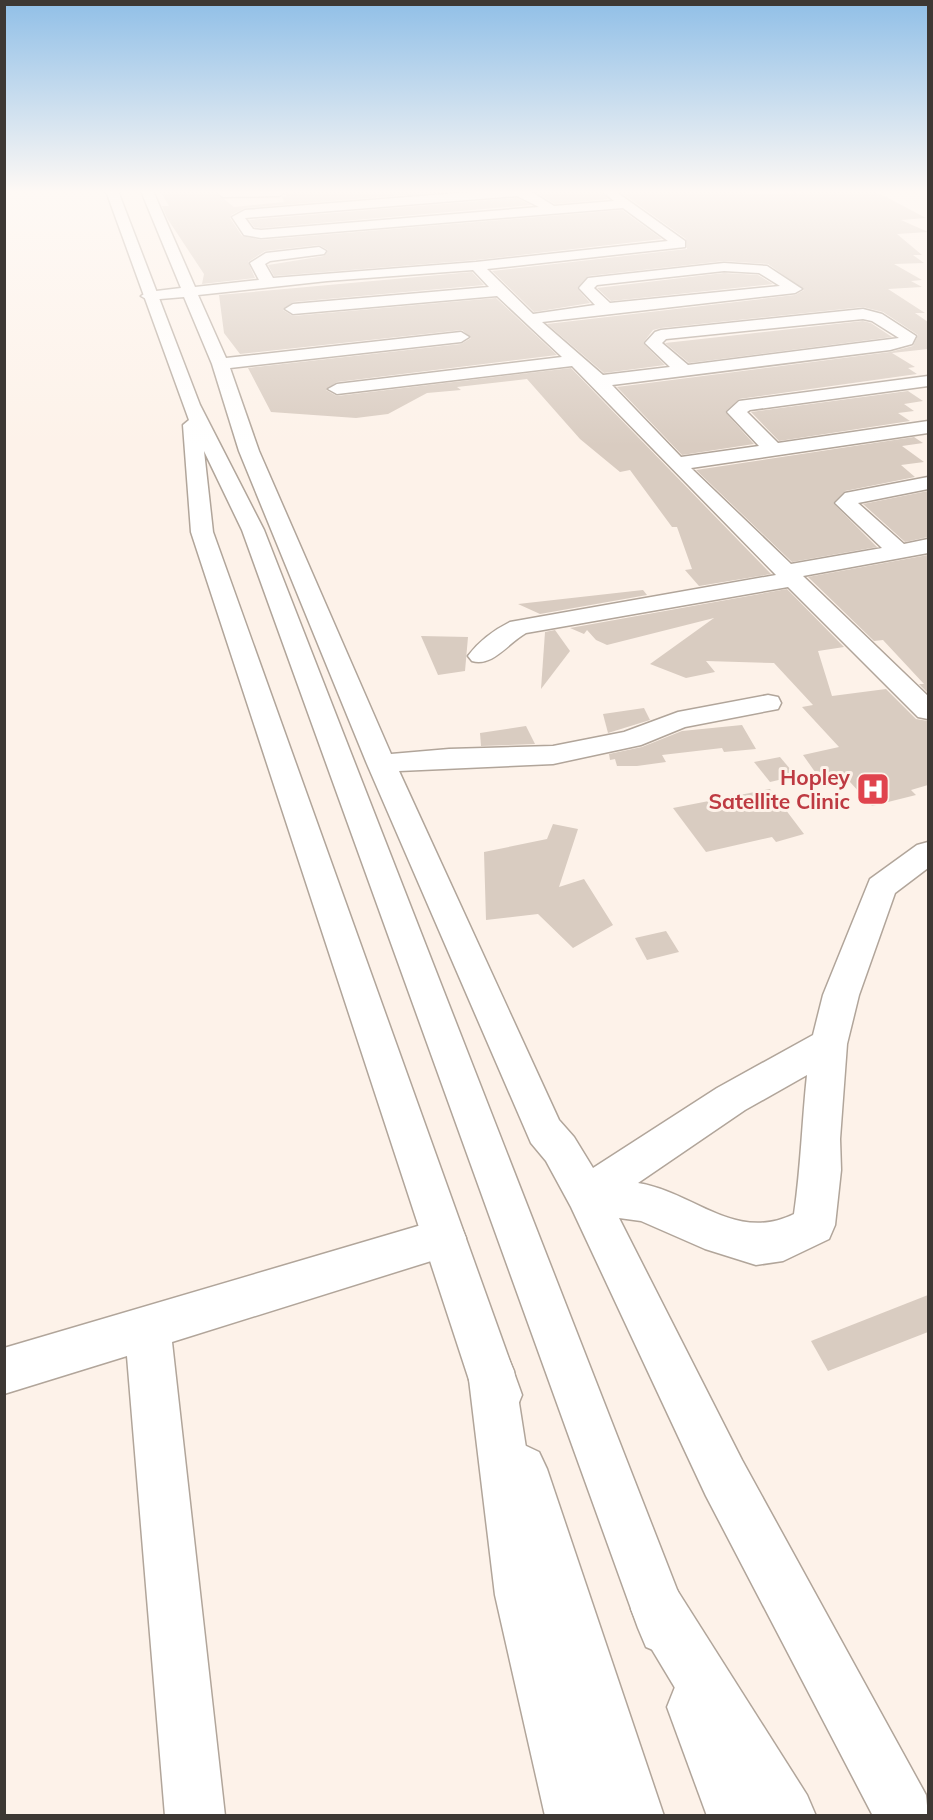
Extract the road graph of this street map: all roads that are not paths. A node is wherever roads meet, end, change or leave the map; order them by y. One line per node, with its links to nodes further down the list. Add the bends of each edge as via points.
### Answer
1 (141, 276): 11 (main road)
2 (183, 276): 10 (main road)
3 (264, 276): 8 (main road)
4 (354, 276): 8 (main road)
5 (485, 276): 9 (main road)
6 (640, 276): 12 (main road, via 593,281 586,288)
7 (773, 276): 12 (main road, via 795,289)
8 (268, 283): 10 (main road)
9 (499, 291): 13 (main road); 14 (main road)
10 (190, 292): 11 (main road); 17 (main road)
11 (148, 296): 22 (main road)
12 (606, 308): 14 (main road)
13 (293, 309)
14 (528, 319): 16 (main road)
15 (461, 337): 17 (main road)
16 (575, 361): 19 (main road); 21 (main road)
17 (220, 364): 33 (main road, via 249,451)
18 (682, 369): 18 (main road, via 890,345 906,341 908,336 878,317 863,314 661,335 653,343); 19 (main road)
19 (599, 381): 25 (main road)
20 (928, 381): 24 (main road, via 745,405 736,412)
21 (337, 389)
22 (191, 405): 37 (main road, via 202,532); 41 (main road, via 253,530)
23 (928, 427): 24 (main road)
24 (772, 448): 25 (main road)
25 (676, 464): 29 (main road)
26 (928, 483): 28 (main road, via 852,497 846,503)
27 (928, 546): 28 (main road)
28 (898, 550): 29 (main road)
29 (789, 576): 30 (main road, via 519,627 502,636); 32 (main road)
30 (481, 656)
31 (768, 703): 33 (main road, via 678,720 631,739 553,755)
32 (928, 711)
33 (381, 764): 36 (main road, via 545,1131)
34 (928, 853): 35 (main road, via 881,888 841,995)
35 (830, 1044): 36 (main road, via 731,1099); 36 (main road, via 814,1225 783,1241 756,1245 644,1203)
36 (586, 1194): 47 (main road, via 723,1478)
37 (445, 1238): 38 (main road); 40 (main road)
38 (148, 1329): 39 (main road); 42 (main road)
39 (4, 1371)
40 (491, 1371): 43 (main road, via 522,1595); 44 (main road)
41 (658, 1609): 45 (main road); 46 (main road)
42 (195, 1815)
43 (575, 1815)
44 (634, 1815)
45 (737, 1815)
46 (786, 1815)
47 (905, 1815)

